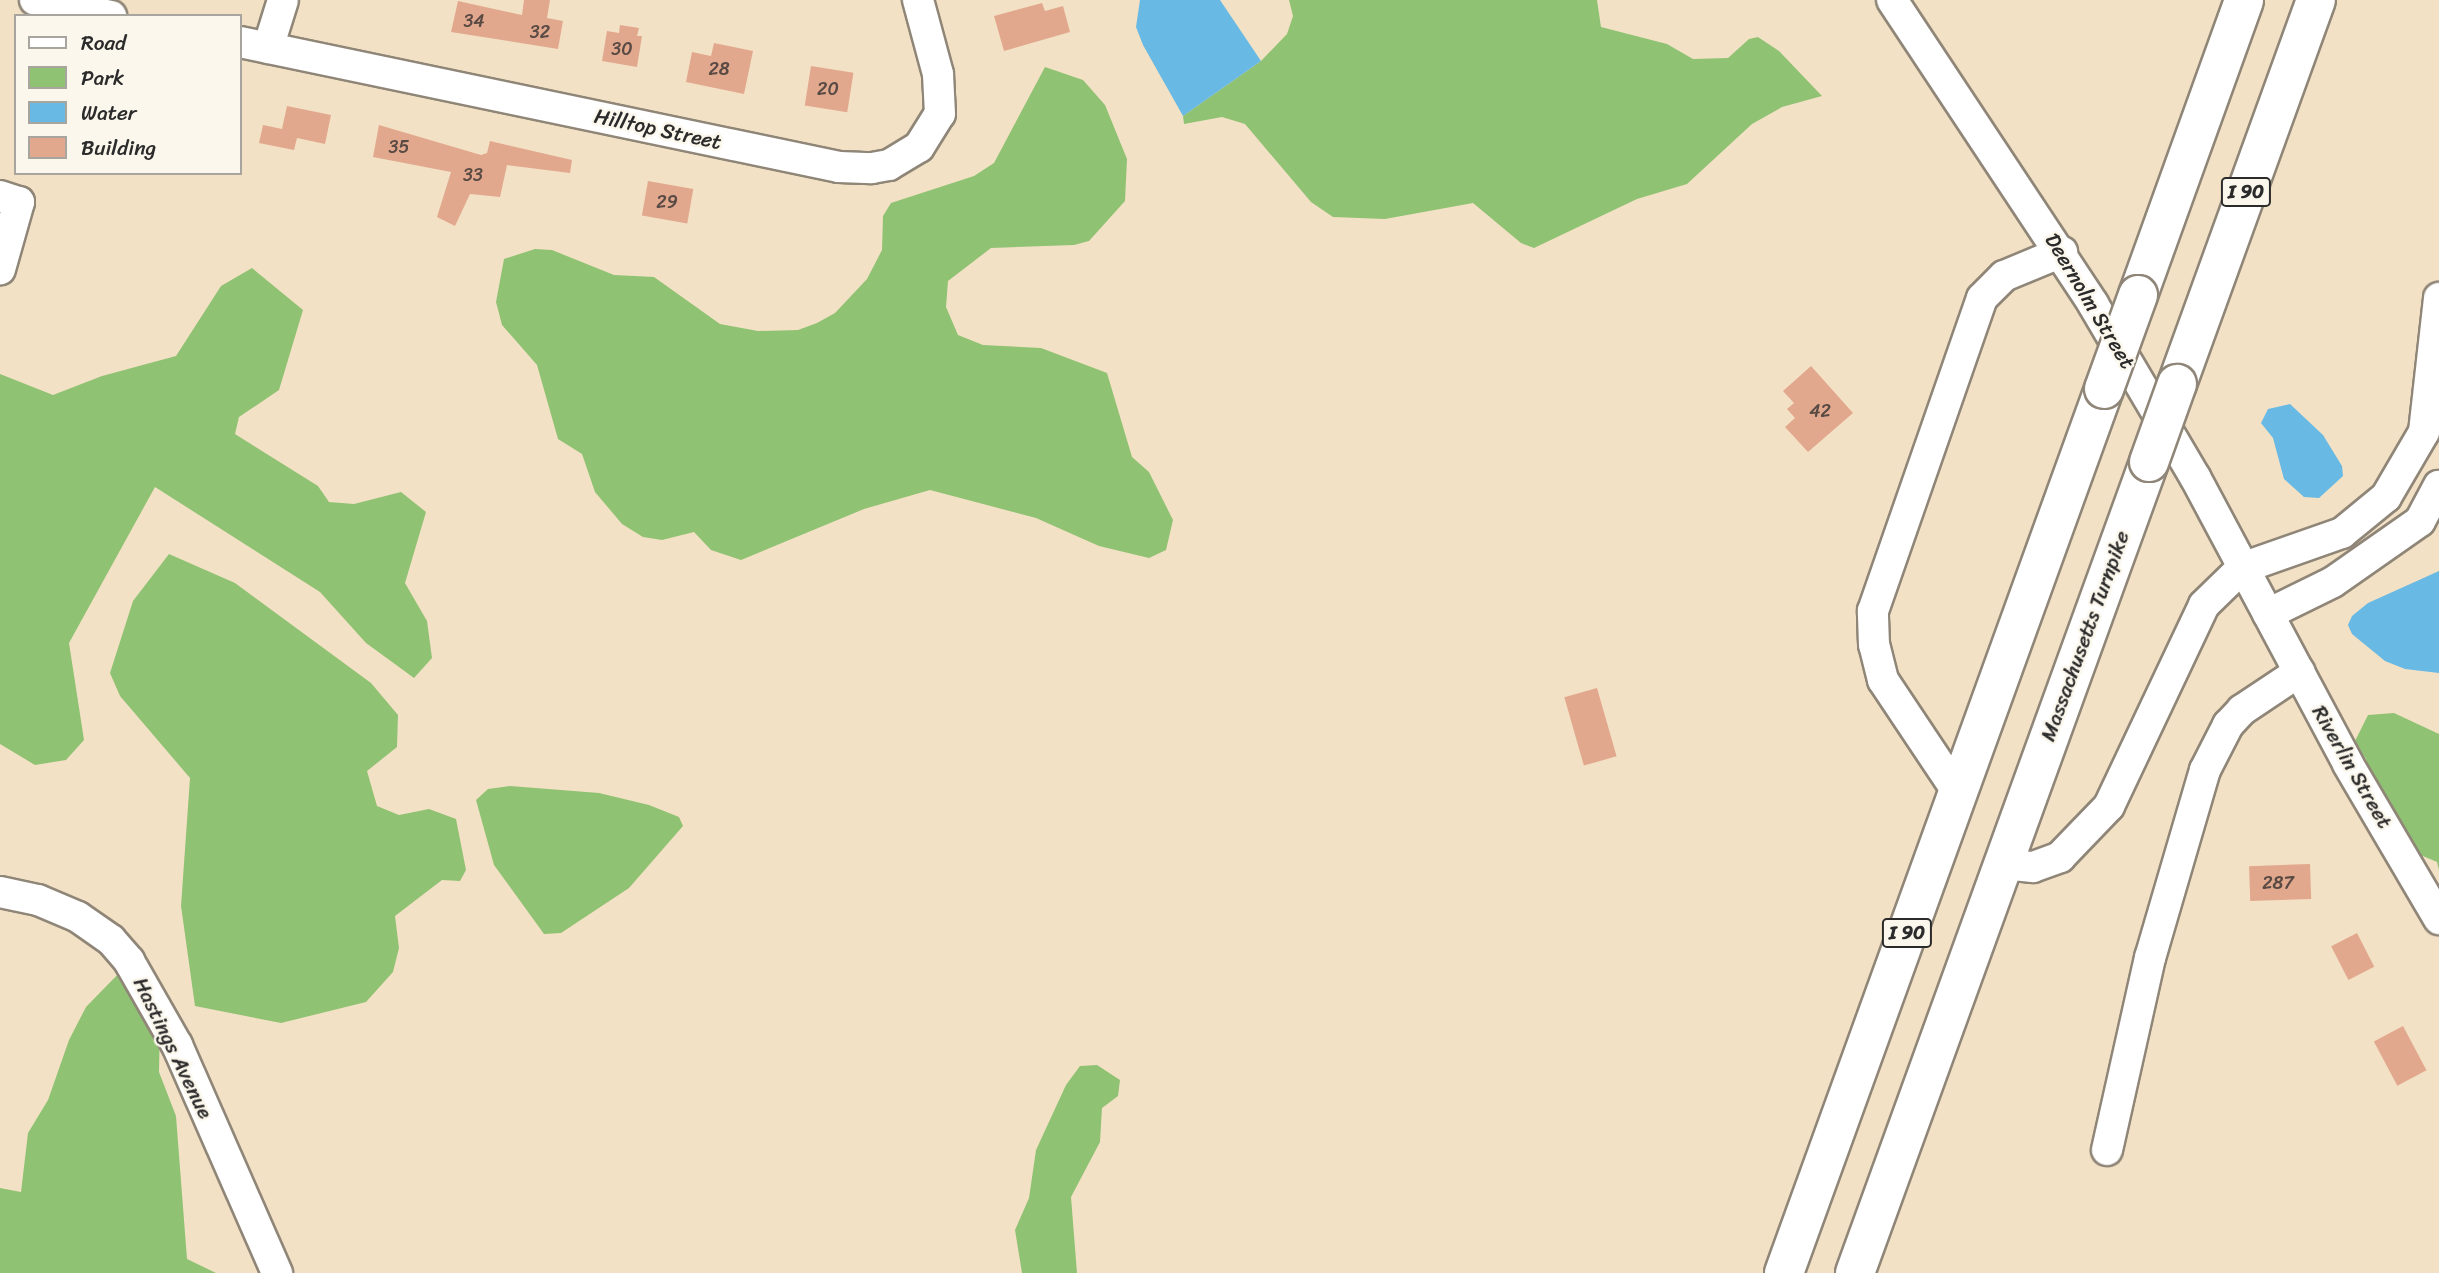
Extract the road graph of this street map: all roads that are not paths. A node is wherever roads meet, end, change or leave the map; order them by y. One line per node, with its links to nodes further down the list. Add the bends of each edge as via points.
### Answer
1 (35, 0): 7 (street)
2 (283, 0): 8 (street)
3 (918, 0): 8 (street, Hilltop Street, via 938,74 940,114 919,147 889,165 872,168 839,167)
4 (1892, 0): 10 (street, Deernolm Street)
5 (2244, 0): 17 (highway, I 90, bridge)
6 (2316, 0): 18 (highway, Massachusetts Turnpike / I 90, bridge)
7 (102, 14)
8 (254, 45)
9 (0, 196): 11 (street, via 19,202)
10 (2062, 252): 14 (street, Deernolm Street, via 2195,477); 17 (street, via 2004,276 1982,298 1873,611 1874,645 1883,680)
11 (0, 269)
12 (2439, 298): 14 (street, via 2424,432 2386,497 2342,533)
13 (2439, 486): 15 (street, via 2420,521 2333,582)
14 (2242, 568): 15 (street, Deernolm Street); 18 (street, via 2204,605 2109,806 2060,857 2033,867)
15 (2268, 614): 16 (street, Riverlin Street)
16 (2299, 672): 20 (street, Riverlin Street); 21 (street, via 2242,710 2228,725 2205,770 2150,958)
17 (1957, 791): 23 (highway, I 90)
18 (2003, 864): 24 (highway, Massachusetts Turnpike / I 90)
19 (0, 892): 22 (street, Hastings Avenue, via 38,900 78,917 111,940 129,961 177,1045)
20 (2439, 919)
21 (2108, 1150)
22 (277, 1273)
23 (1784, 1273)
24 (1855, 1273)

